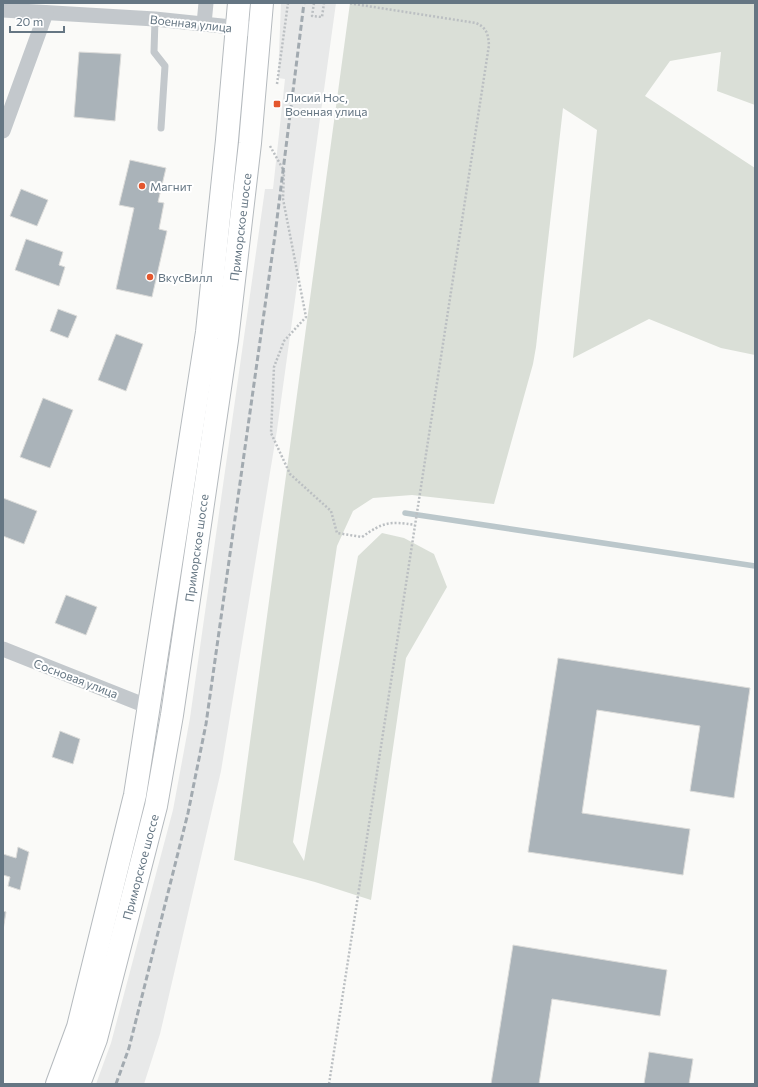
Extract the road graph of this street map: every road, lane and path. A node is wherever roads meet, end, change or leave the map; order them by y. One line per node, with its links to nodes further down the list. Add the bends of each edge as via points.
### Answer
1 (206, 3): 11 (street)
2 (239, 3): 12 (main road, Приморское шоссе)
3 (262, 3): 13 (main road, Приморское шоссе)
4 (288, 3): 14 (path)
5 (314, 3): 6 (path, via 312,16 322,17)
6 (324, 3)
7 (348, 3): 18 (path, via 476,23 484,27 488,35)
8 (3, 10): 9 (street, Военная улица)
9 (46, 13): 10 (street, Военная улица); 16 (street)
10 (156, 19): 11 (street, Военная улица); 15 (lane, via 154,52 165,66)
11 (204, 24): 12 (street, Военная улица)
12 (236, 28): 13 (street, Военная улица); 20 (main road, Приморское шоссе, via 207,332)
13 (260, 30): 22 (main road, Приморское шоссе, via 250,143 227,340 167,745 156,806 96,1039)
14 (279, 72)
15 (161, 128)
16 (3, 131)
17 (270, 146): 18 (path, via 284,171 283,199 306,317 284,341 274,367 271,433 290,474 331,511 337,533 362,537 376,527 396,522)
18 (415, 525): 23 (path)
19 (3, 649): 20 (street, Сосновая улица)
20 (149, 707): 21 (main road, Приморское шоссе, via 135,796 78,1027)
21 (57, 1084)
22 (79, 1084)
23 (329, 1084)

